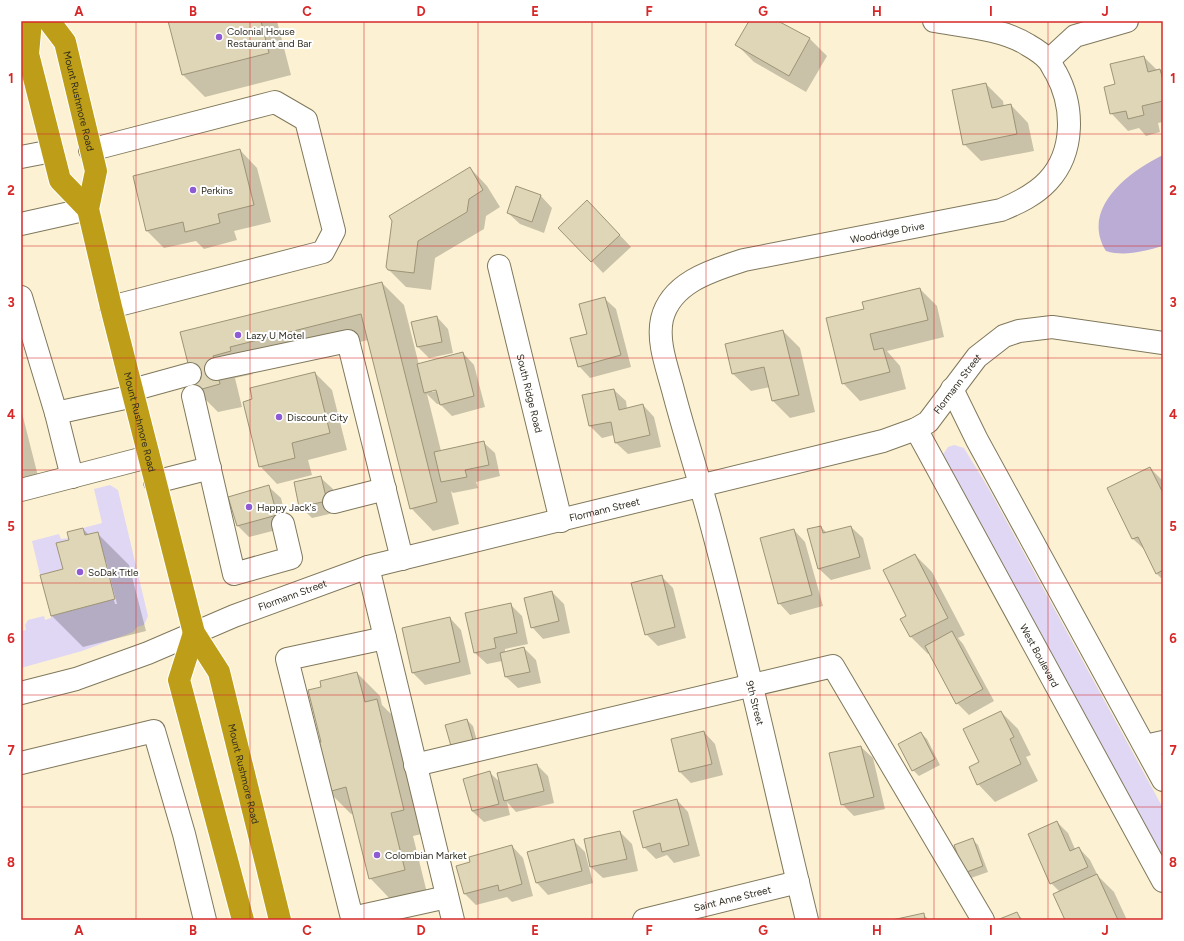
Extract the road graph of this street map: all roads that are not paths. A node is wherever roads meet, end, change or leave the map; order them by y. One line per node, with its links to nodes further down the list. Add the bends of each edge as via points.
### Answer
1 (32, 21): 7 (highway, via 28,54)
2 (49, 21): 6 (highway, Mount Rushmore Road, via 65,42)
3 (934, 21): 5 (street, Woodridge Drive, via 998,33 1027,44)
4 (1127, 21): 5 (street, via 1075,36)
5 (1049, 60): 26 (street, Woodridge Drive, via 1060,81 1068,108 1067,144 1048,181 1028,198 1001,210 744,260 702,275 686,284 674,297 666,307 660,336 683,431)
6 (90, 150): 9 (highway, Mount Rushmore Road, via 96,171); 13 (street, via 275,102 306,120 334,231 323,252)
7 (52, 152): 8 (street); 9 (highway, via 60,180)
8 (21, 157)
9 (88, 209): 10 (street); 13 (highway, Mount Rushmore Road)
10 (21, 224)
11 (499, 266): 30 (street, South Ridge Road)
12 (21, 297): 20 (street)
13 (111, 307): 18 (highway, Mount Rushmore Road)
14 (1163, 343): 17 (street, Flormann Street, via 1052,327 1019,331 1004,336 982,353)
15 (216, 369): 27 (street, via 348,341)
16 (190, 374): 18 (street)
17 (952, 389): 21 (street, Flormann Street, via 928,422); 40 (street, via 978,440)
18 (133, 393): 20 (street); 22 (highway, Mount Rushmore Road)
19 (193, 396): 23 (street)
20 (56, 414): 24 (street)
21 (916, 429): 26 (street, Flormann Street, via 883,441); 44 (street, West Boulevard)
22 (148, 457): 24 (street); 25 (highway, Mount Rushmore Road)
23 (210, 468): 25 (street); 32 (street, via 234,574)
24 (72, 477): 28 (street)
25 (155, 482): 36 (highway, Mount Rushmore Road)
26 (701, 486): 30 (street, Flormann Street); 38 (street, 9th Street)
27 (384, 489): 29 (street); 33 (street)
28 (21, 490)
29 (334, 502)
30 (561, 521): 33 (street, Flormann Street)
31 (283, 524): 32 (street)
32 (291, 558): 35 (street)
33 (402, 559): 34 (street, Flormann Street)
34 (368, 567): 35 (street, Flormann Street); 37 (street)
35 (300, 592): 36 (street, Flormann Street)
36 (194, 633): 39 (street, Flormann Street, via 76,679); 48 (highway, via 179,680); 49 (highway, Mount Rushmore Road, via 219,672)
37 (385, 638): 42 (street); 46 (street, via 287,659 352,918)
38 (750, 685): 42 (street); 45 (street, 9th Street); 53 (street, via 833,666)
39 (21, 692)
40 (1154, 744): 43 (street)
41 (21, 763): 47 (street, via 154,731 184,834)
42 (416, 765): 46 (street)
43 (1163, 780)
44 (1163, 881)
45 (798, 882): 51 (street, Saint Anne Street); 52 (street, 9th Street)
46 (447, 897): 50 (street)
47 (205, 920)
48 (243, 920)
49 (280, 920)
50 (452, 920)
51 (644, 920)
52 (807, 920)
53 (983, 920)

